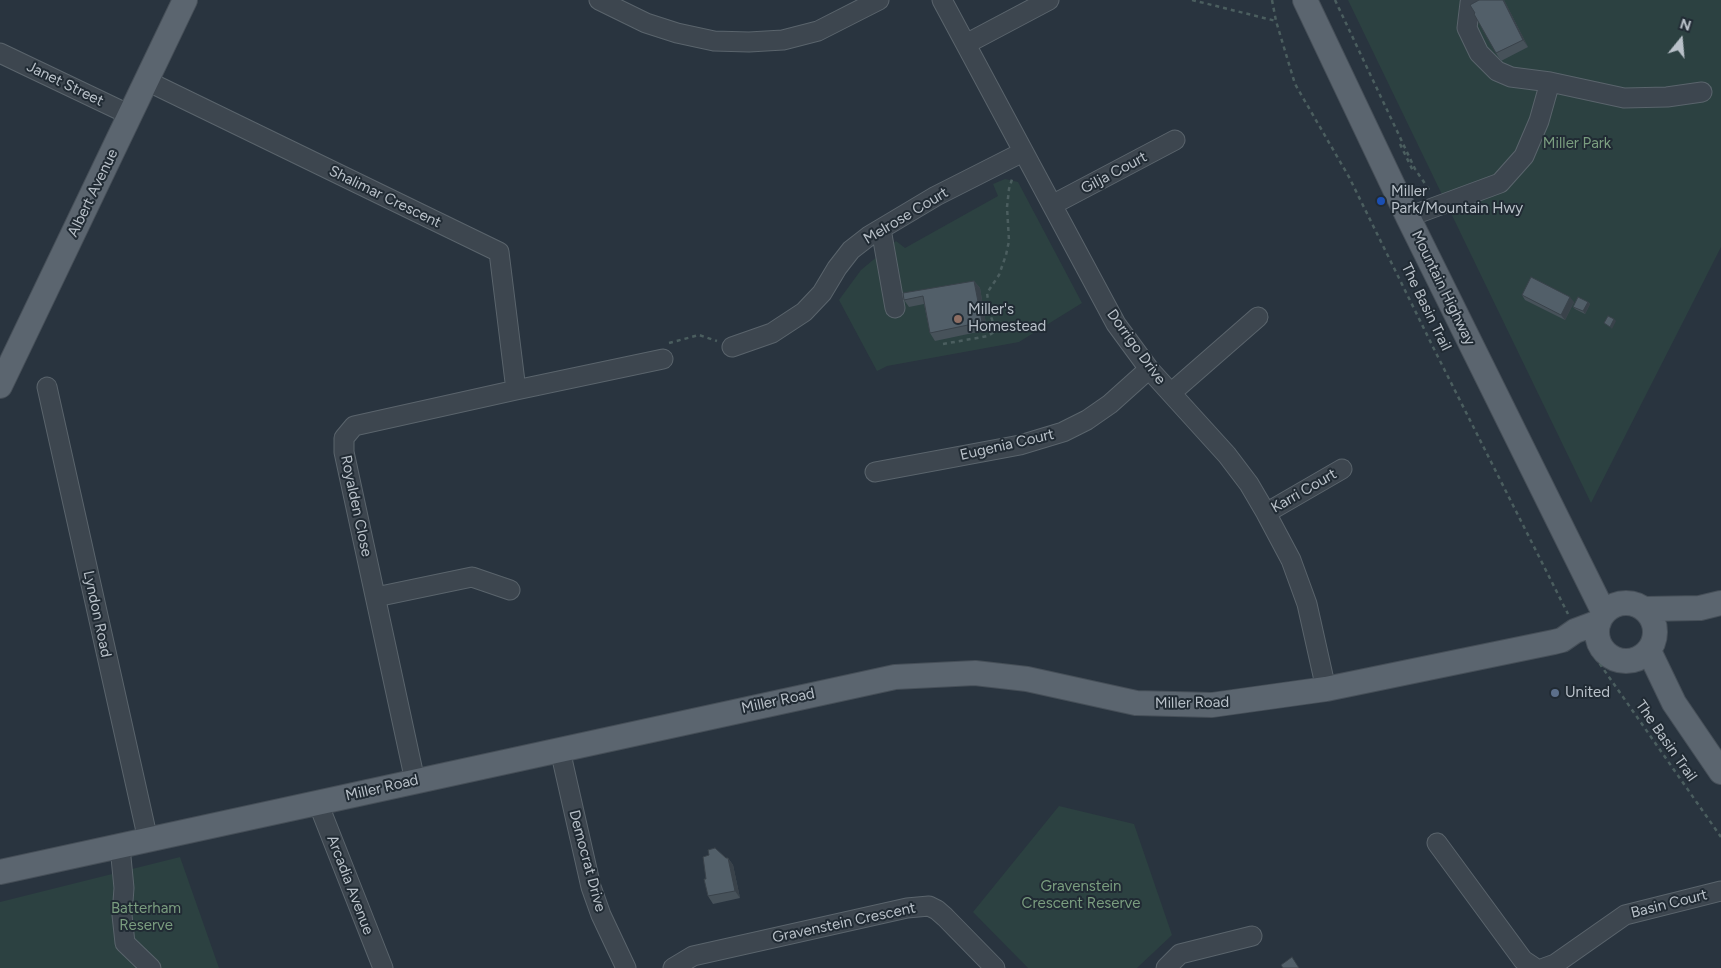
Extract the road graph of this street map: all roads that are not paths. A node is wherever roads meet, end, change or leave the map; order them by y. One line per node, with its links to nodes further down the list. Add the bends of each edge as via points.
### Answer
1 (185, 0): 10 (main road, Albert Avenue)
2 (599, 0): 3 (street, via 677,33 714,41 749,42 783,40 818,31)
3 (879, 0)
4 (942, 0): 8 (street, Dorrigo Drive)
5 (1049, 0): 8 (street)
6 (1306, 0): 17 (main road, Mountain Highway)
7 (1472, 0): 11 (street, via 1467,28 1479,53 1497,71 1511,77)
8 (966, 44): 15 (street, Dorrigo Drive)
9 (0, 53): 13 (street, Janet Street)
10 (147, 81): 13 (main road, Albert Avenue); 27 (street, Shalimar Crescent, via 499,252)
11 (1550, 82): 12 (street, via 1624,98); 17 (street, via 1524,156 1500,182)
12 (1702, 92)
13 (130, 115): 23 (main road, Albert Avenue)
14 (1176, 140): 16 (street, Gilja Court)
15 (1024, 152): 16 (street, Dorrigo Drive); 18 (street, Melrose Court, via 936,196)
16 (1052, 205): 24 (street, Dorrigo Drive, via 1116,324)
17 (1408, 217): 32 (main road, Mountain Highway)
18 (881, 229): 19 (street); 21 (street, Melrose Court, via 851,250 822,293 804,312 772,333)
19 (895, 308)
20 (1258, 317): 28 (street)
21 (732, 347)
22 (665, 351): 27 (street, Royalden Close)
23 (6, 360): 25 (main road, Albert Avenue)
24 (1149, 369): 28 (street, Dorrigo Drive); 30 (street, Eugenia Court, via 1110,404 1063,432 1020,445)
25 (0, 386)
26 (47, 387): 46 (street, Lyndon Road)
27 (516, 390): 34 (street, Royalden Close, via 354,426 344,438 344,452)
28 (1171, 393): 31 (street, Dorrigo Drive, via 1227,455)
29 (1342, 469): 31 (street, Karri Court)
30 (875, 472)
31 (1266, 513): 41 (street, Dorrigo Drive, via 1290,560 1306,604)
32 (1584, 574): 35 (main road); 37 (main road, Mountain Highway)
33 (510, 590): 34 (street, via 472,577)
34 (376, 596): 44 (street, Royalden Close)
35 (1638, 606): 36 (main road); 37 (main road, via 1621,603 1611,606); 39 (main road, via 1651,616 1656,629)
36 (1711, 606): 39 (main road)
37 (1601, 618): 38 (main road, Miller Road, via 1575,631); 40 (main road, via 1597,629)
38 (1566, 630): 40 (main road, Miller Road); 41 (main road, Miller Road)
39 (1645, 651): 40 (main road, via 1621,660); 43 (main road, via 1674,703)
40 (1599, 653)
41 (1326, 689): 42 (main road, Miller Road, via 1212,705 1174,705 1136,703 1027,679 975,673 895,677)
42 (560, 750): 44 (main road, Miller Road); 54 (street, Democrat Drive, via 591,887)
43 (1721, 772)
44 (415, 781): 45 (main road, Miller Road)
45 (318, 803): 46 (main road, Miller Road); 53 (street, Arcadia Avenue)
46 (148, 840): 48 (main road, Miller Road)
47 (1437, 843): 58 (street, via 1523,960)
48 (120, 847): 49 (main road, Miller Road); 52 (street, via 124,943)
49 (0, 872)
50 (1721, 891): 59 (street, Basin Court, via 1625,915 1555,964)
51 (1252, 936): 57 (street, via 1180,954)
52 (151, 968)
53 (383, 968)
54 (626, 968)
55 (673, 968): 56 (street, Gravenstein Crescent, via 692,956 928,906 945,917)
56 (995, 968)
57 (1166, 968)
58 (1535, 968)
59 (1544, 968)

